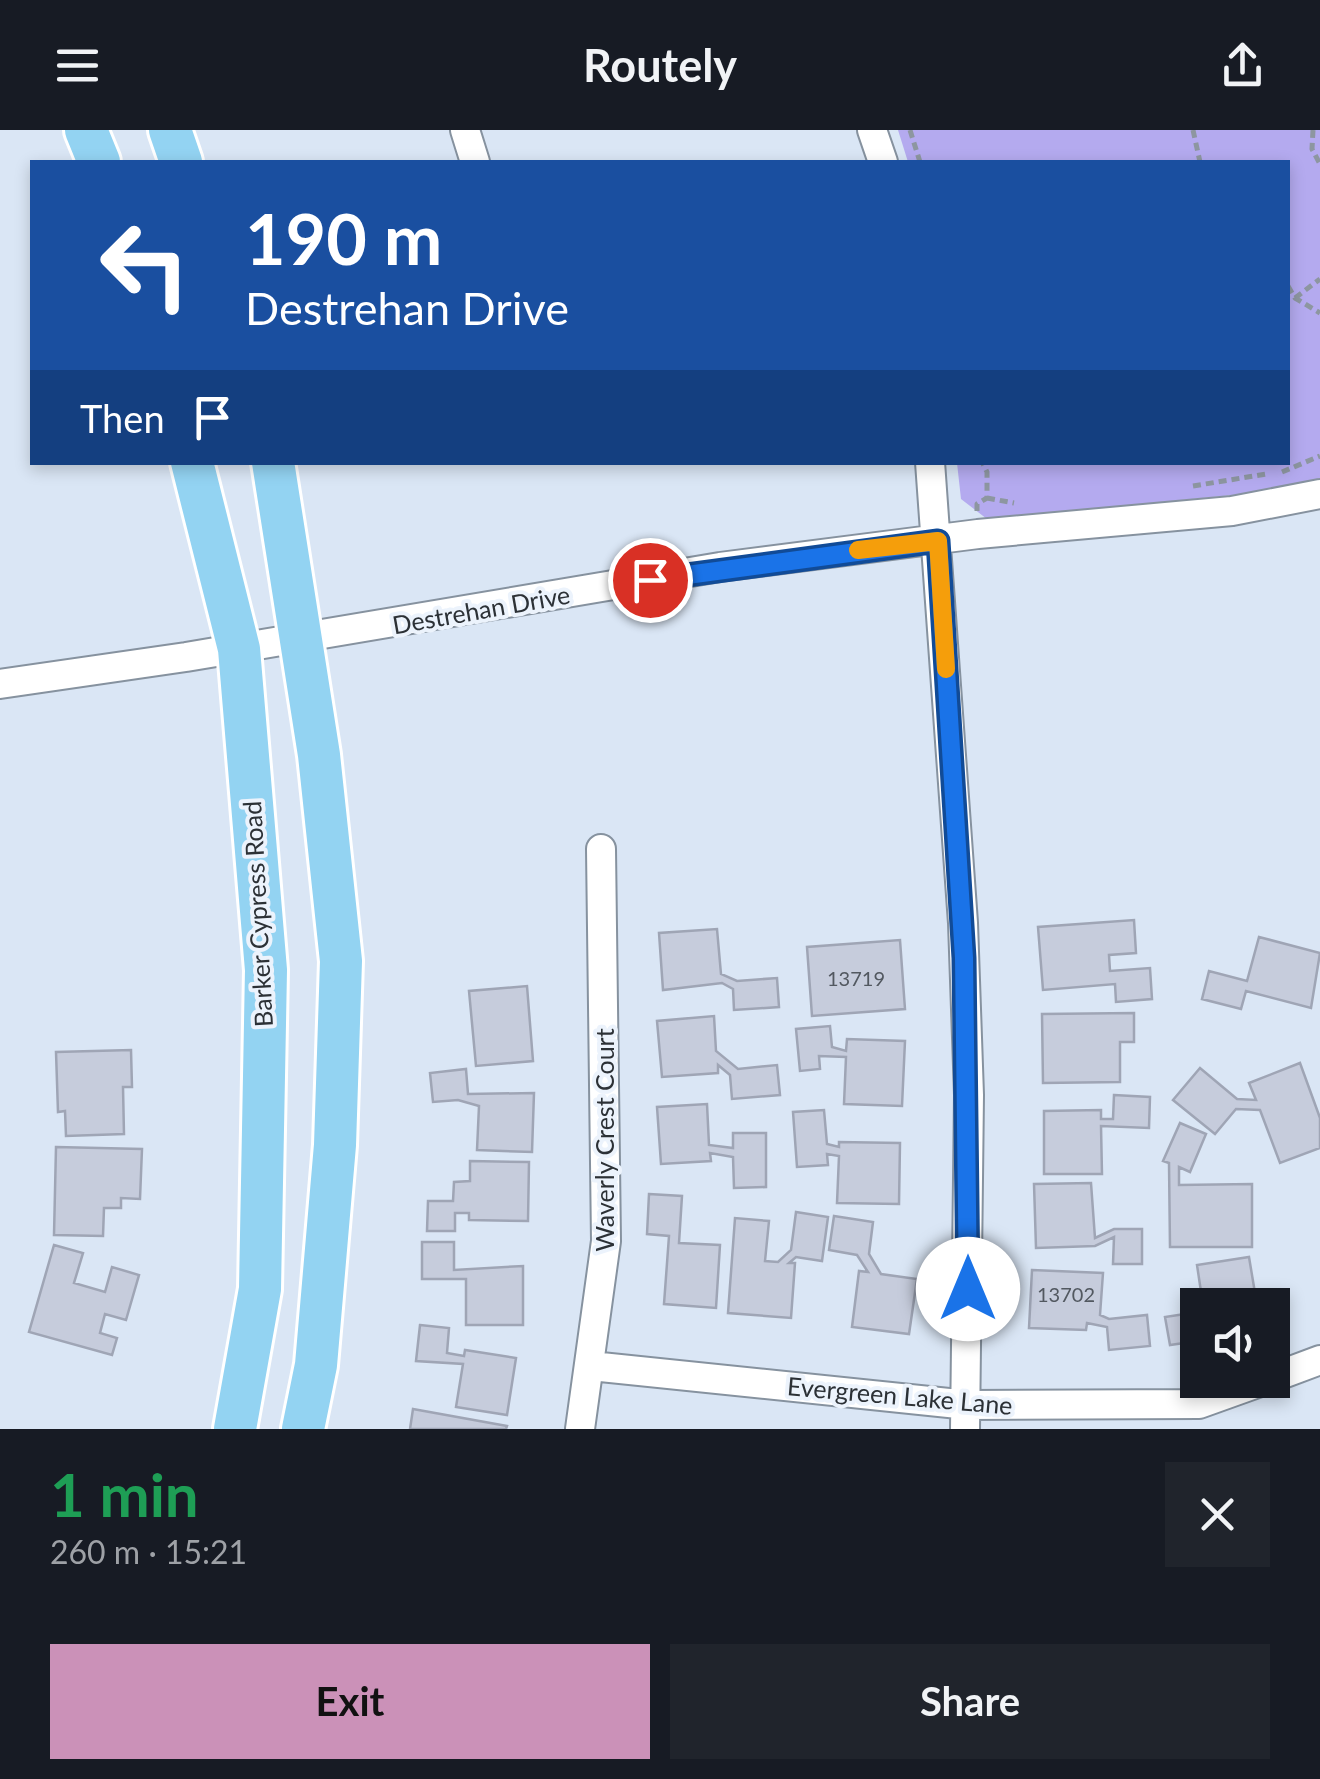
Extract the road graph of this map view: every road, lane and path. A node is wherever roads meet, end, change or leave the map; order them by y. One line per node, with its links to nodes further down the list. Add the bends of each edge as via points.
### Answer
1 (86, 130): 8 (main road)
2 (170, 130): 9 (main road)
3 (465, 130): 10 (street)
4 (872, 130): 11 (street)
5 (910, 130): 12 (path)
6 (1194, 130): 13 (path)
7 (1312, 130): 14 (path)
8 (98, 160)
9 (180, 160)
10 (474, 160)
11 (882, 160)
12 (919, 160)
13 (1200, 160)
14 (1320, 164)
15 (1320, 279): 17 (path)
16 (1290, 289): 17 (path)
17 (1295, 298): 18 (path)
18 (1320, 313)
19 (1320, 456): 24 (path, via 1282,472)
20 (193, 465): 31 (main road, Barker Cypress Road)
21 (273, 465): 30 (main road)
22 (930, 465): 29 (street)
23 (984, 465): 26 (path)
24 (1183, 489)
25 (1320, 494): 28 (street, Destrehan Drive, via 1232,511)
26 (987, 498): 27 (path); 28 (path, via 977,504)
27 (1023, 504)
28 (978, 534): 29 (street, Destrehan Drive)
29 (938, 541): 30 (street, Destrehan Drive, via 720,567); 40 (street, via 969,1095)
30 (300, 639): 31 (street, Destrehan Drive); 35 (main road, via 320,755 341,961)
31 (239, 648): 32 (street, Destrehan Drive); 34 (main road, Barker Cypress Road, via 266,970)
32 (0, 684)
33 (601, 849): 37 (street, Waverly Crest Court, via 606,1241)
34 (260, 1289): 35 (main road); 41 (main road, Barker Cypress Road)
35 (322, 1295): 42 (main road)
36 (1320, 1360): 38 (street, Evergreen Lake Lane)
37 (592, 1366): 40 (street, Evergreen Lake Lane); 43 (street, Waverly Crest Court)
38 (1290, 1371)
39 (1216, 1398): 40 (street, Evergreen Lake Lane)
40 (966, 1417)
41 (235, 1429)
42 (302, 1429)
43 (580, 1429)

